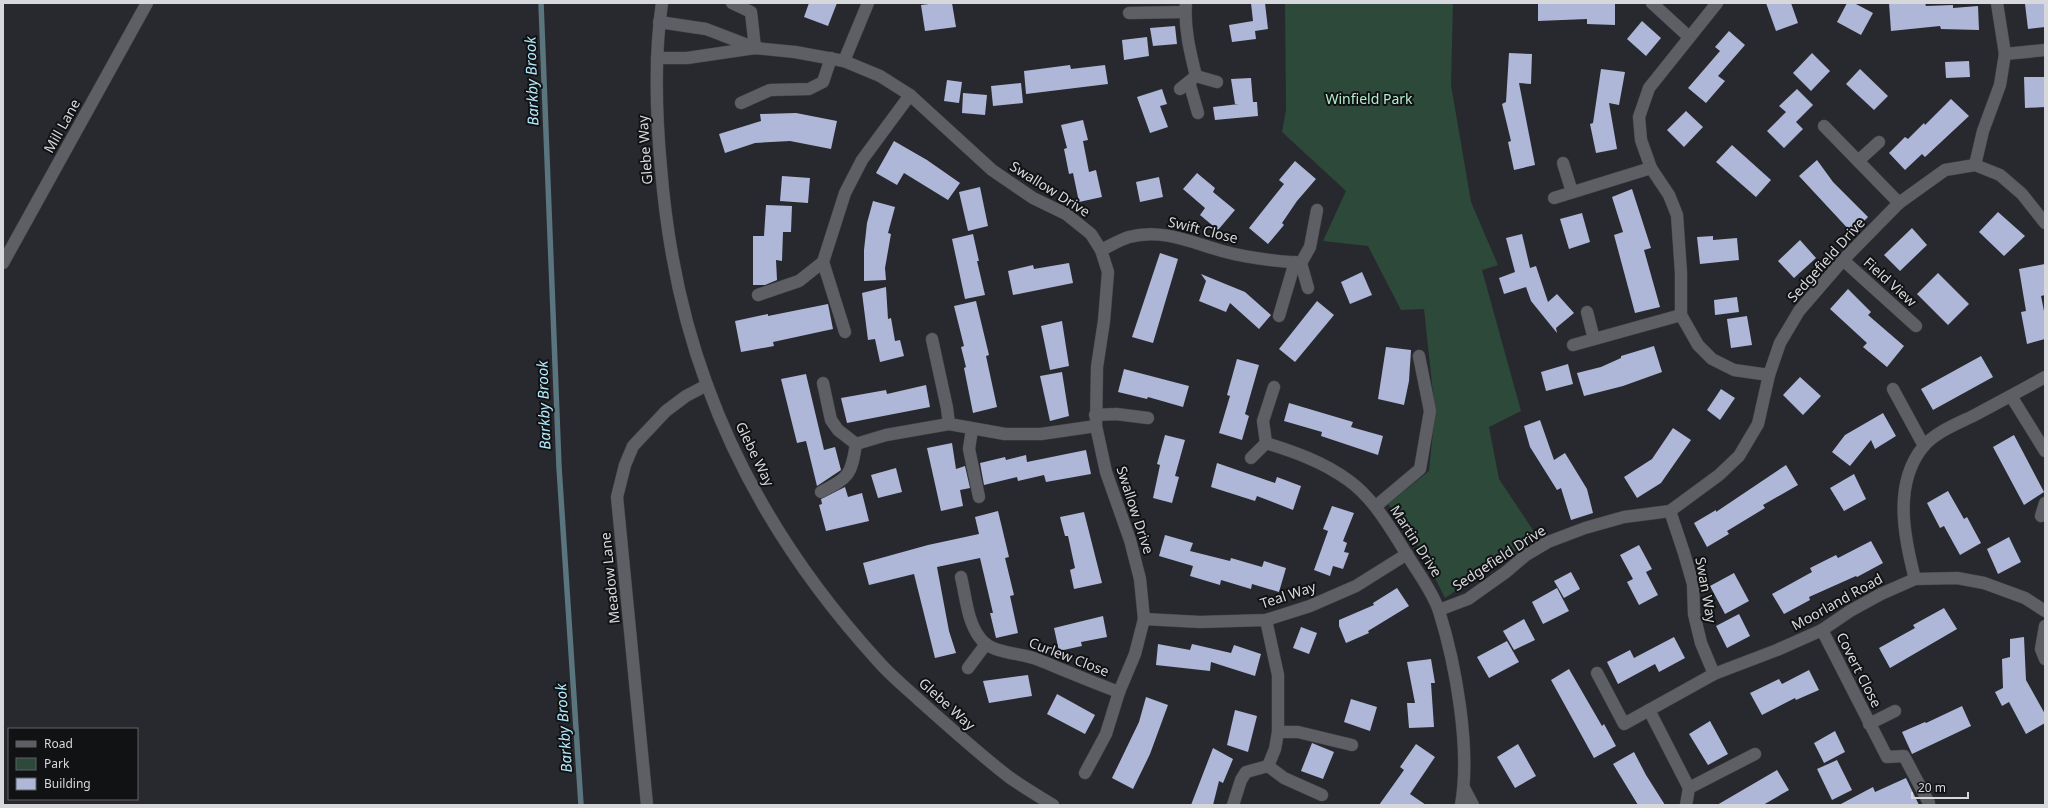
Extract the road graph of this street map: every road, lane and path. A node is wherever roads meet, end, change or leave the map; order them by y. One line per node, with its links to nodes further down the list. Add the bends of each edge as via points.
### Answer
1 (147, 3): 37 (street, Mill Lane)
2 (662, 3): 10 (street, Glebe Way)
3 (732, 3): 12 (street, via 752,12)
4 (868, 3): 17 (street)
5 (1652, 3): 11 (street)
6 (1717, 3): 11 (street)
7 (1997, 3): 14 (street)
8 (1185, 7): 9 (street); 18 (street)
9 (1129, 13)
10 (659, 22): 12 (street, Swallow Drive, via 706,29); 15 (street, Glebe Way)
11 (1689, 37): 28 (street, via 1649,88 1639,116 1641,140)
12 (755, 48): 15 (street, Swallow Drive, via 687,58); 16 (street, Swallow Drive)
13 (2045, 50): 14 (street)
14 (2005, 54): 27 (street, via 2000,84 1982,131)
15 (657, 58): 53 (street, Glebe Way, via 658,142 664,201 684,311)
16 (830, 58): 17 (street, Swallow Drive); 21 (street, via 823,82 809,89 770,90)
17 (844, 61): 20 (street, Swallow Drive, via 880,76)
18 (1188, 82): 19 (street); 22 (street)
19 (1217, 82)
20 (910, 95): 34 (street, Swallow Drive, via 992,170 1032,198 1066,214 1091,234); 36 (street, via 862,160 845,193)
21 (741, 103)
22 (1198, 113)
23 (1824, 126): 25 (street)
24 (1879, 142): 25 (street)
25 (1858, 161): 31 (street)
26 (1563, 163): 29 (street)
27 (1975, 165): 31 (street, Sedgefield Drive, via 1945,170); 33 (street, via 2000,175 2022,194)
28 (1651, 168): 29 (street); 42 (street, via 1669,195 1677,215)
29 (1572, 192): 30 (street)
30 (1554, 198)
31 (1899, 203): 35 (street, Sedgefield Drive)
32 (1317, 210): 38 (street, via 1310,247)
33 (2045, 221)
34 (1101, 250): 38 (street, Swift Close, via 1129,237 1155,234 1192,240 1222,251); 58 (street, Swallow Drive, via 1108,272 1097,367)
35 (1843, 260): 44 (street, Field View); 50 (street, Sedgefield Drive, via 1798,311 1780,343)
36 (823, 262): 40 (street, via 799,281); 45 (street)
37 (3, 263)
38 (1298, 263): 39 (street); 43 (street)
39 (1308, 288)
40 (758, 295)
41 (1587, 312): 47 (street)
42 (1681, 315): 47 (street); 50 (street, via 1698,345 1712,359 1734,370)
43 (1279, 316)
44 (1916, 326)
45 (845, 332)
46 (932, 339): 59 (street)
47 (1594, 339): 48 (street)
48 (1573, 345)
49 (1419, 356): 69 (street, via 1430,410 1420,469)
50 (1768, 375): 70 (street, Sedgefield Drive, via 1758,424 1739,456 1713,480)
51 (2045, 377): 56 (street)
52 (823, 383): 62 (street, via 831,420 838,430)
53 (707, 385): 99 (street, Meadow Lane, via 666,411 633,446 617,497); 100 (street, Glebe Way, via 732,444 763,504 812,581 874,657 944,723 1009,777)
54 (1274, 387): 61 (street, via 1263,421)
55 (1893, 390): 63 (street)
56 (2011, 396): 63 (street, via 1943,432); 64 (street)
57 (1148, 418): 58 (street, via 1116,414)
58 (1096, 420): 60 (street, via 1041,434 1005,434); 77 (street, Swallow Drive, via 1106,472 1130,540 1140,579)
59 (949, 424): 60 (street); 62 (street, via 886,435)
60 (972, 429): 67 (street, via 969,449)
61 (1266, 443): 65 (street); 69 (street, Martin Drive, via 1308,457 1349,481)
62 (856, 444): 66 (street, via 852,467 842,481)
63 (1924, 446): 74 (street, via 1908,473 1903,507 1906,544)
64 (2045, 452)
65 (1251, 458)
66 (821, 492)
67 (979, 497)
68 (2045, 503): 71 (street)
69 (1376, 506): 72 (street, Martin Drive)
70 (1670, 511): 75 (street, Sedgefield Drive, via 1624,517 1548,542 1468,598); 85 (street, Swan Way, via 1693,584 1694,614 1701,643)
71 (2041, 516)
72 (1407, 554): 75 (street, Martin Drive); 78 (street, Teal Way, via 1356,586 1310,606)
73 (962, 577): 81 (street, via 971,624)
74 (1915, 579): 76 (street, Moorland Road, via 1957,578 1984,583 2025,598); 80 (street, Moorland Road, via 1881,594)
75 (1439, 610): 95 (street, Martin Drive, via 1452,663 1461,719 1466,770)
76 (2045, 611)
77 (1144, 619): 78 (street, Teal Way, via 1200,622); 86 (street, Curlew Close, via 1135,654)
78 (1266, 620): 90 (street, via 1278,675)
79 (2045, 626): 82 (street, via 2041,649)
80 (1822, 630): 85 (street, Moorland Road); 89 (street, Covert Close)
81 (986, 644): 83 (street); 86 (street, Curlew Close, via 996,649 1038,659)
82 (2045, 659)
83 (968, 668)
84 (1597, 673): 87 (street, Moorland Road, via 1624,724)
85 (1714, 674): 87 (street, Moorland Road)
86 (1119, 692): 94 (street, Curlew Close, via 1106,734)
87 (1650, 710): 96 (street)
88 (1895, 711): 89 (street, Covert Close)
89 (1869, 724): 98 (street, Covert Close, via 1887,757 1904,756)
90 (1278, 732): 91 (street, via 1298,732); 93 (street)
91 (1352, 744)
92 (1755, 754): 96 (street)
93 (1268, 766): 97 (street, via 1284,778); 101 (street, via 1246,772)
94 (1085, 773)
95 (1464, 788): 102 (street, Martin Drive); 103 (street)
96 (1689, 788): 104 (street)
97 (1322, 794)
98 (1928, 803)
99 (646, 805)
100 (1053, 805)
101 (1233, 805)
102 (1461, 805)
103 (1472, 805)
104 (1686, 805)

